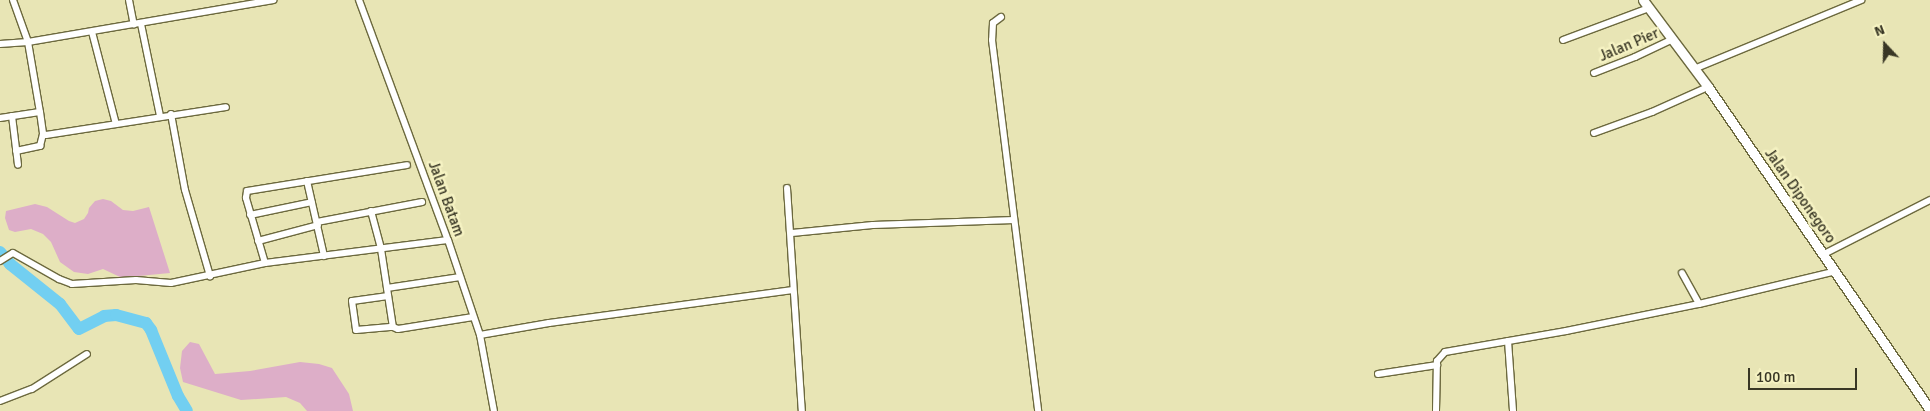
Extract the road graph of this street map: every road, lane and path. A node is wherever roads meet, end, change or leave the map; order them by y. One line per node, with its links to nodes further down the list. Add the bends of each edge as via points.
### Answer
1 (13, 0): 13 (street)
2 (129, 0): 9 (street)
3 (273, 0): 9 (street)
4 (359, 0): 40 (street, Jalan Batam)
5 (1643, 0): 7 (main road, Jalan Diponegoro)
6 (1860, 0): 15 (street)
7 (1649, 8): 11 (main road, Jalan Diponegoro); 12 (street)
8 (1002, 17): 37 (street, via 993,23 992,40)
9 (138, 25): 10 (street); 22 (street)
10 (92, 32): 13 (street); 24 (street)
11 (1673, 39): 15 (main road, Jalan Diponegoro); 16 (street, Jalan Pier)
12 (1563, 40)
13 (28, 42): 14 (street); 19 (street)
14 (0, 44)
15 (1694, 69): 17 (main road, Jalan Diponegoro)
16 (1594, 73)
17 (1708, 87): 25 (street); 43 (main road, Jalan Diponegoro)
18 (226, 107): 20 (street)
19 (40, 112): 21 (street); 26 (street)
20 (171, 114): 22 (street); 49 (street, via 185,190)
21 (12, 116): 23 (street); 27 (street)
22 (160, 116): 24 (street)
23 (0, 118)
24 (116, 124): 26 (street)
25 (1594, 133)
26 (43, 134): 27 (street, via 40,146)
27 (16, 151): 28 (street)
28 (18, 165)
29 (407, 165): 30 (street)
30 (307, 181): 33 (street); 36 (street, via 247,191)
31 (788, 188): 39 (street)
32 (1930, 200): 43 (street)
33 (312, 202): 36 (street); 38 (street)
34 (422, 202): 35 (street)
35 (371, 211): 38 (street); 42 (street)
36 (250, 215): 41 (street)
37 (1014, 220): 39 (street, via 873,225); 66 (street)
38 (318, 224): 41 (street); 44 (street)
39 (792, 232): 52 (street)
40 (448, 240): 42 (street); 50 (street, Jalan Batam)
41 (258, 241): 46 (street)
42 (381, 248): 44 (street); 51 (street)
43 (1824, 254): 47 (main road, Jalan Diponegoro)
44 (324, 256): 46 (street)
45 (0, 261): 49 (street, via 12,253 72,284 136,280 171,283)
46 (265, 263): 49 (street)
47 (1836, 271): 54 (street); 63 (main road, Jalan Diponegoro)
48 (1682, 273): 54 (street)
49 (210, 276)
50 (460, 277): 51 (street); 55 (street, Jalan Batam)
51 (387, 288): 53 (street)
52 (794, 290): 57 (street); 65 (street)
53 (388, 296): 56 (street); 56 (street, via 353,301 351,307 357,331)
54 (1700, 304): 58 (street)
55 (473, 317): 56 (street, via 398,329); 57 (street, Jalan Batam)
56 (393, 327)
57 (480, 335): 64 (street, Jalan Batam)
58 (1508, 341): 60 (street, via 1445,352); 68 (street)
59 (87, 354): 62 (street, via 32,389)
60 (1437, 365): 61 (street); 67 (street)
61 (1378, 374)
62 (0, 401)
63 (1930, 410)
64 (494, 411)
65 (802, 411)
66 (1038, 411)
67 (1436, 411)
68 (1513, 411)

